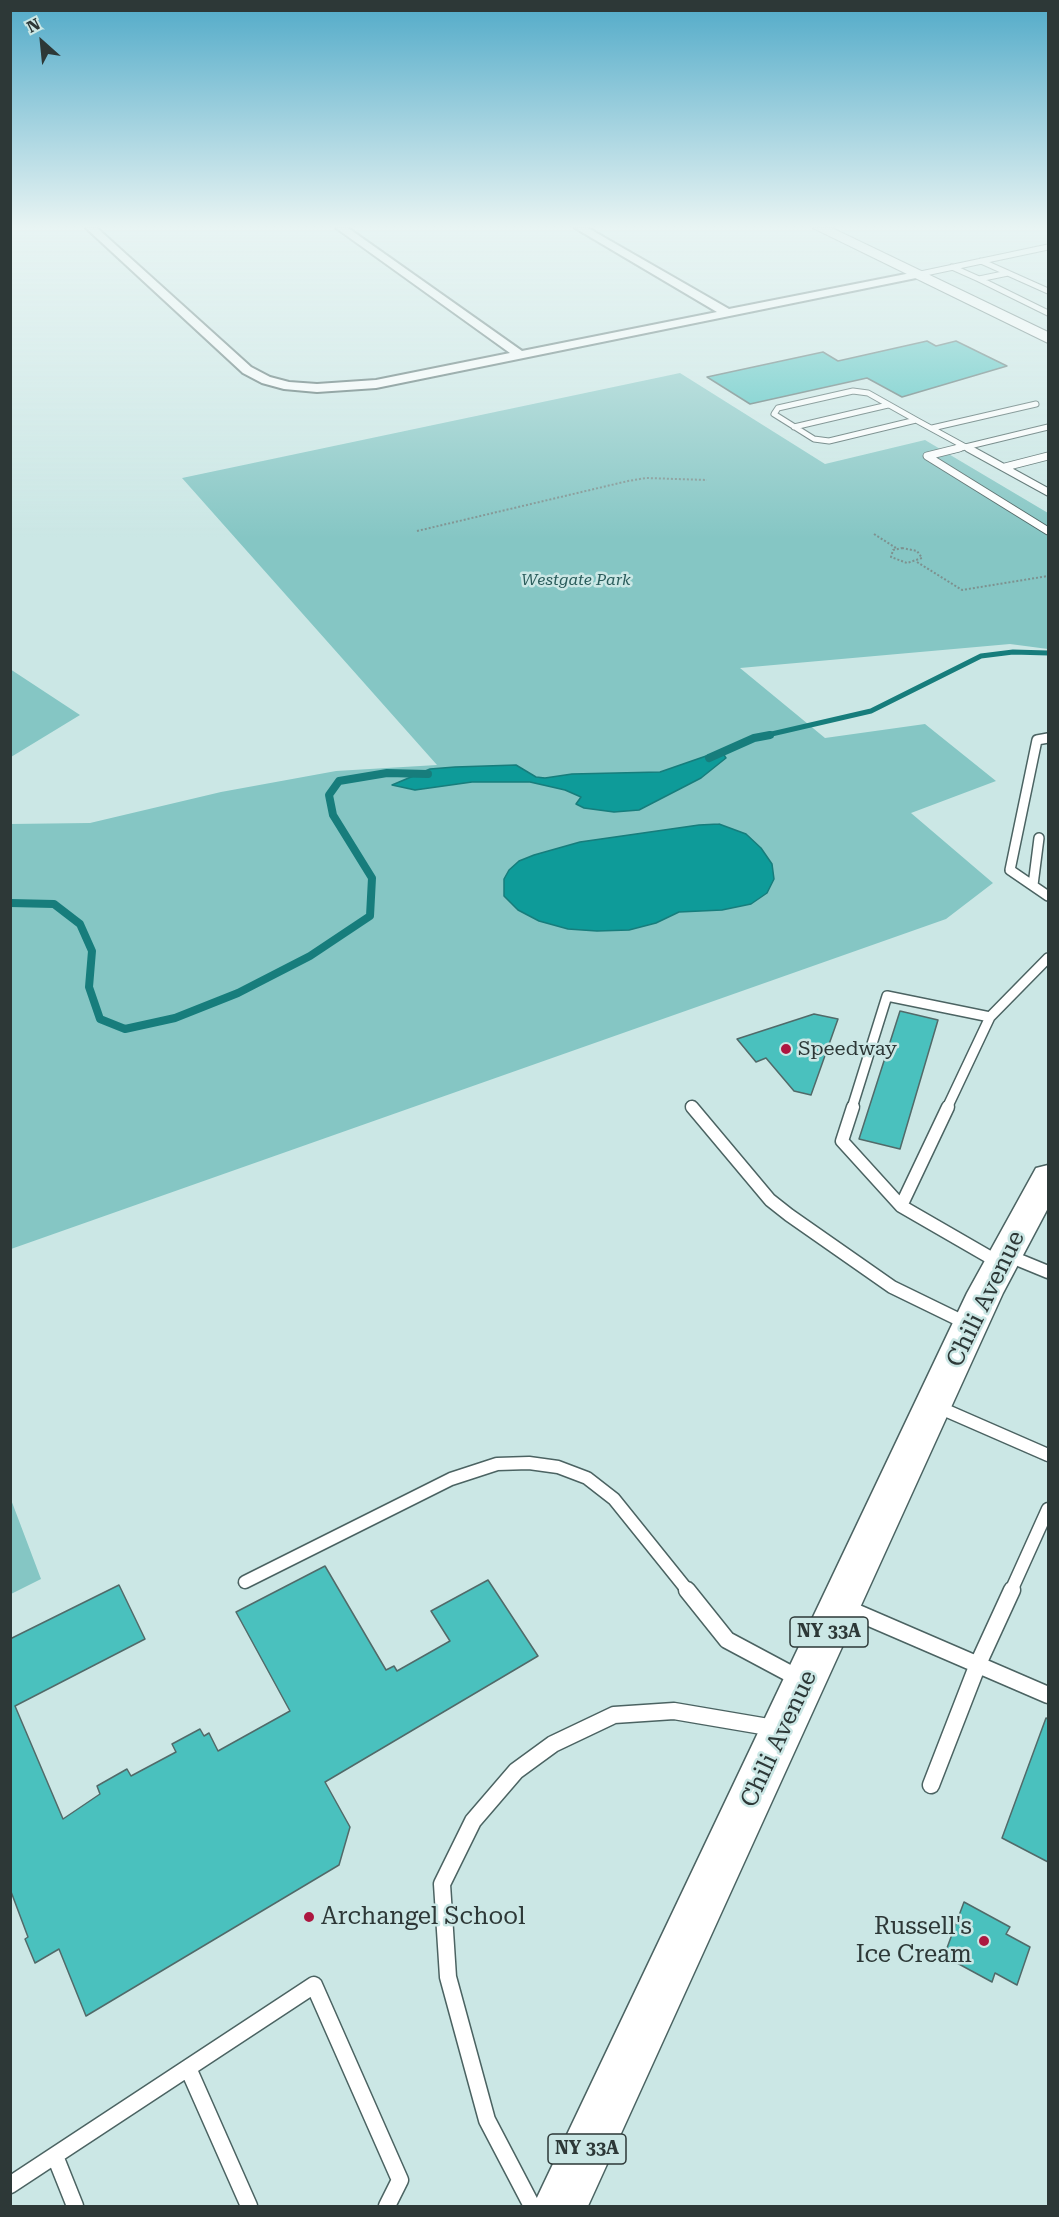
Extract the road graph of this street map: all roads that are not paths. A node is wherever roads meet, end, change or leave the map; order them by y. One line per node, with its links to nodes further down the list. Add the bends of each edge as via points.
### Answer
1 (205, 331): 6 (street, via 247,370 288,386 348,387)
2 (487, 331): 6 (street)
3 (636, 331): 6 (street)
4 (1034, 331): 5 (main road)
5 (1048, 338)
6 (520, 355)
7 (1036, 404): 12 (lane)
8 (888, 405): 9 (lane); 10 (lane); 10 (lane, via 868,393 853,392 778,408 774,414)
9 (916, 420): 10 (lane, via 829,441 814,439); 12 (lane)
10 (794, 427)
11 (1048, 427): 13 (lane)
12 (932, 428): 13 (lane)
13 (966, 447): 15 (lane); 17 (lane, via 927,456)
14 (1048, 456): 15 (lane)
15 (1005, 468): 16 (lane)
16 (1048, 492)
17 (1048, 531)
18 (1048, 738): 20 (lane, via 1037,740 1010,870)
19 (1039, 838): 20 (lane)
20 (1032, 885): 21 (lane)
21 (1048, 896)
22 (1048, 958): 23 (lane)
23 (990, 1017): 26 (lane); 26 (lane, via 887,996 842,1141)
24 (692, 1106): 29 (lane, via 770,1200 789,1215 892,1287)
25 (1048, 1177): 27 (main road, Chili Avenue / NY 33A)
26 (901, 1206): 27 (lane)
27 (1004, 1259): 28 (lane); 29 (main road, Chili Avenue / NY 33A)
28 (1048, 1272)
29 (971, 1326): 30 (main road, Chili Avenue / NY 33A)
30 (934, 1405): 31 (lane); 34 (main road, Chili Avenue / NY 33A)
31 (1048, 1455)
32 (1048, 1509): 35 (lane)
33 (244, 1582): 36 (lane, via 451,1479 497,1464 529,1462 558,1467 587,1478 614,1499 727,1640)
34 (841, 1606): 35 (lane); 36 (main road, Chili Avenue / NY 33A)
35 (978, 1664): 37 (lane); 39 (lane)
36 (805, 1682): 38 (main road, Chili Avenue / NY 33A)
37 (1048, 1695)
38 (783, 1729): 46 (lane, via 674,1711 614,1715 553,1744 516,1771 473,1821 442,1884 448,1977 487,2120); 47 (main road, Chili Avenue / NY 33A)
39 (931, 1785)
40 (188, 2068): 41 (lane); 44 (lane); 45 (lane, via 314,1985 400,2180)
41 (55, 2156): 42 (lane); 43 (lane)
42 (10, 2185)
43 (75, 2206)
44 (249, 2206)
45 (387, 2206)
46 (532, 2206)
47 (560, 2206)

